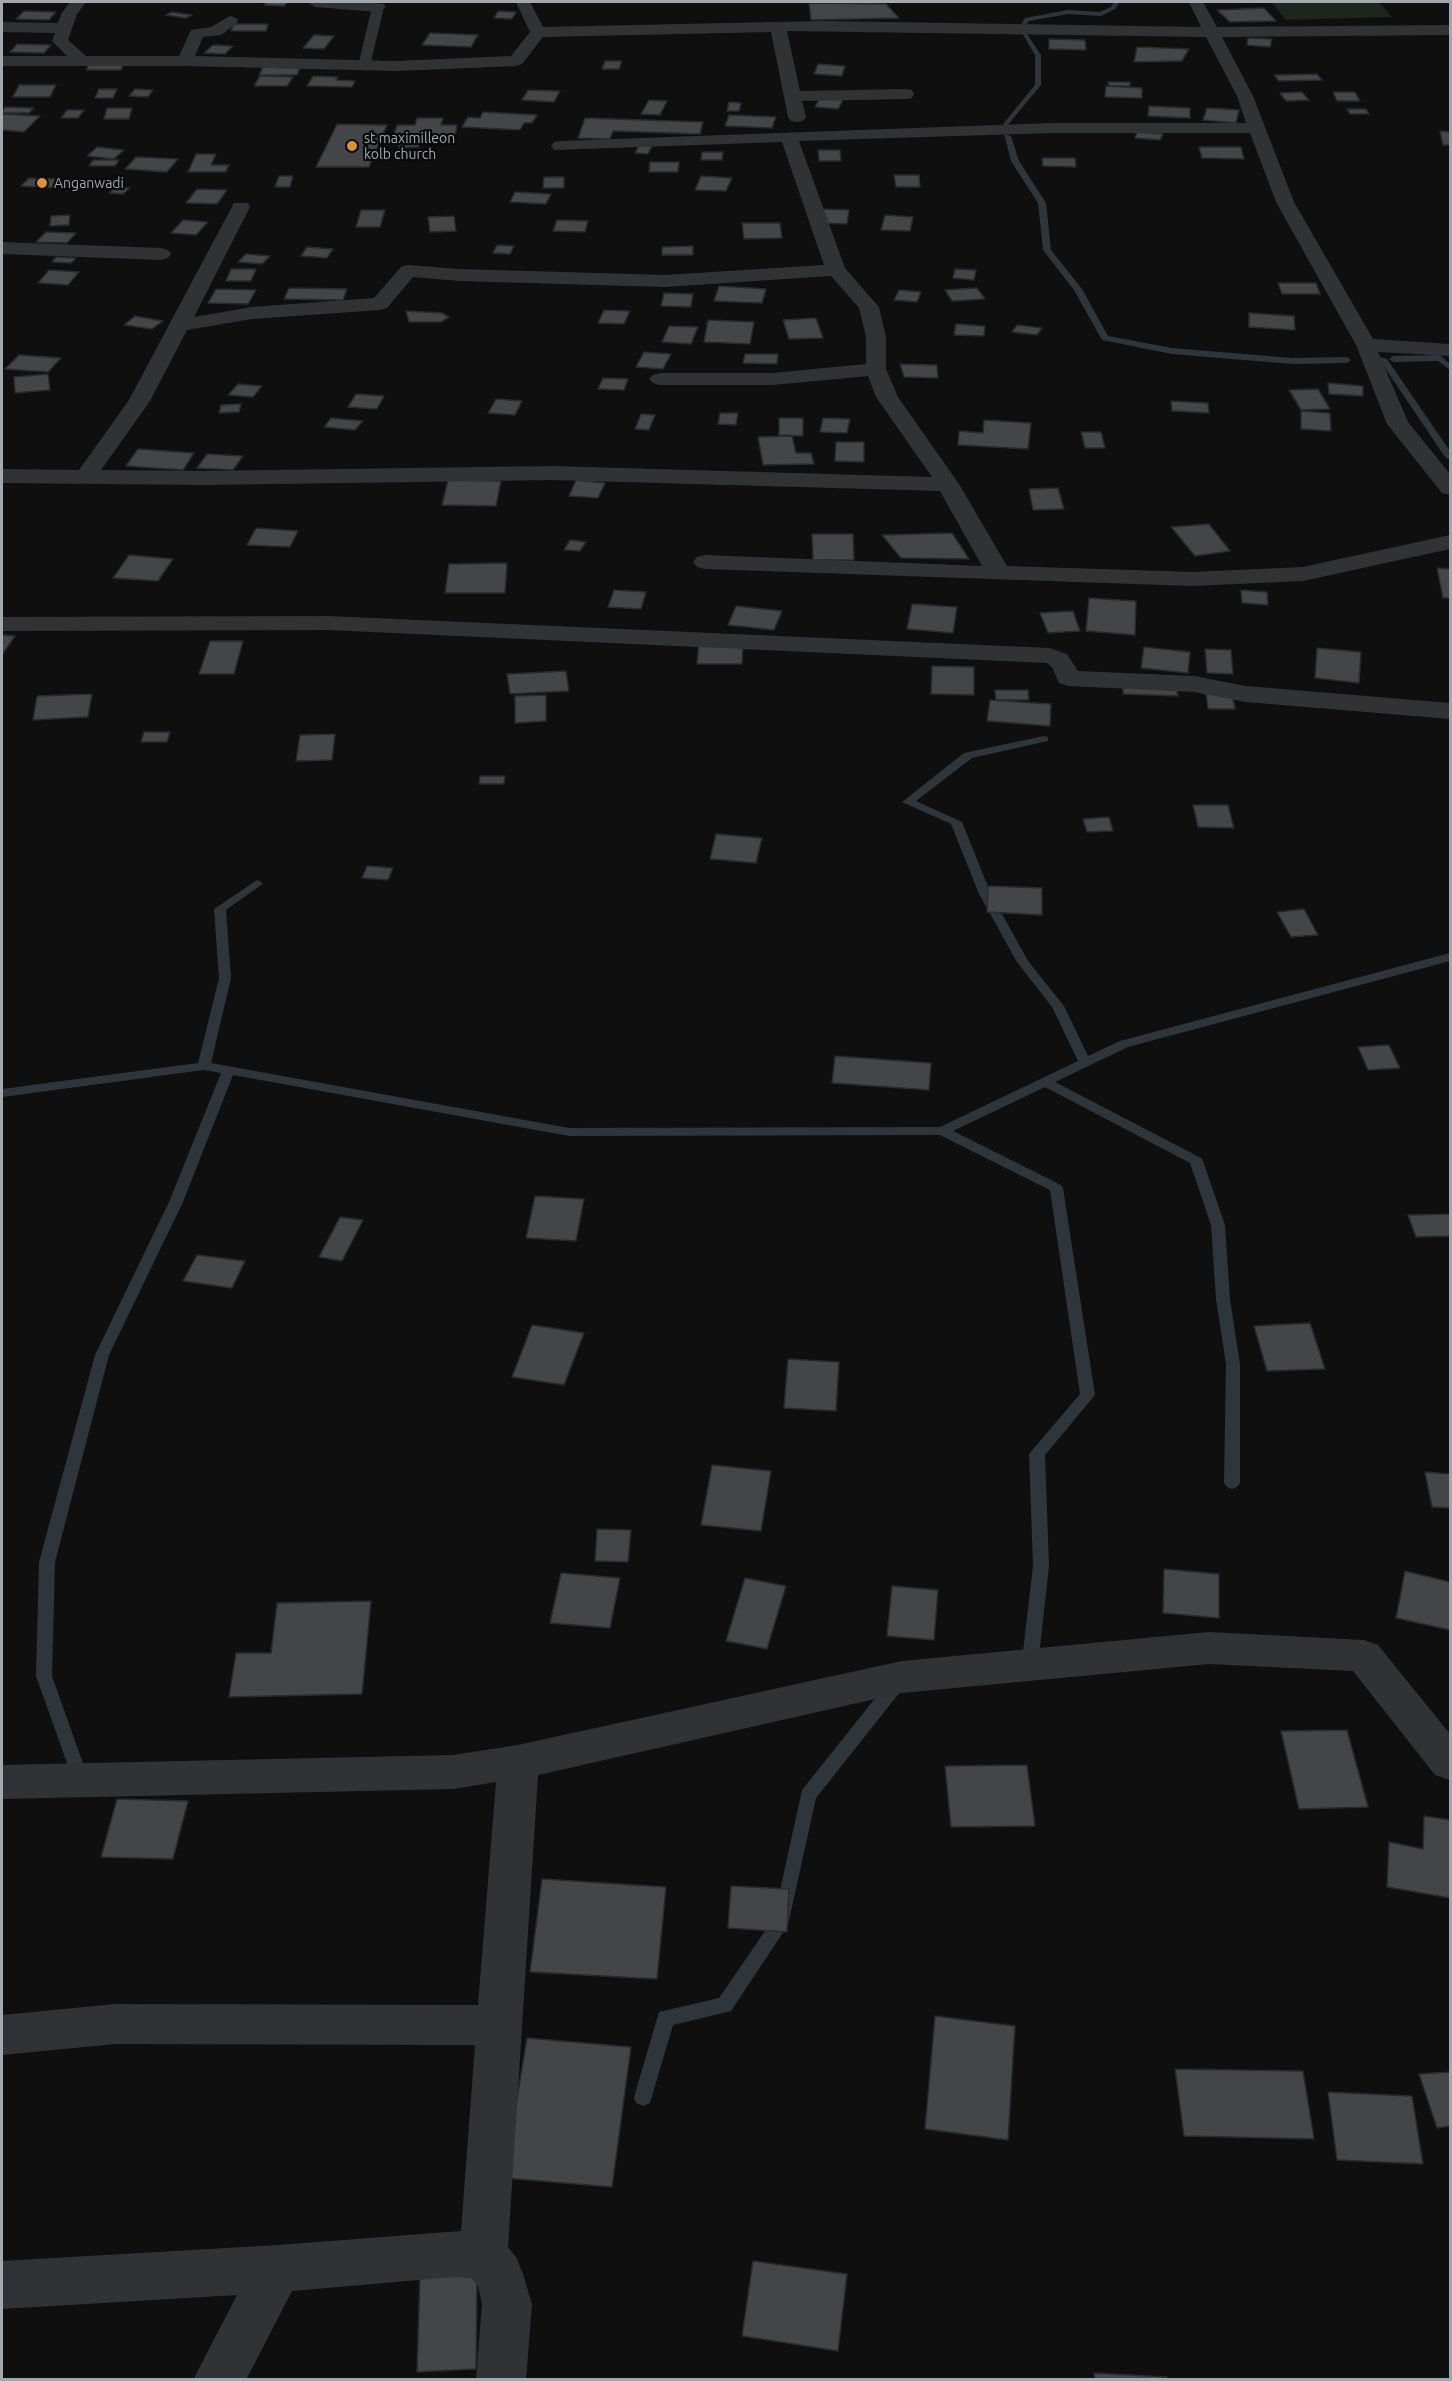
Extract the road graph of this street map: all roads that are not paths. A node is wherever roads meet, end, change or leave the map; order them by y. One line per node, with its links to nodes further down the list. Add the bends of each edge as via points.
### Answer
1 (78, 2): 10 (street)
2 (315, 2): 5 (street)
3 (524, 2): 12 (street)
4 (1196, 2): 13 (street)
5 (378, 7): 18 (lane)
6 (1015, 11): 11 (street)
7 (230, 21): 17 (street, via 215,32 197,33)
8 (2, 27): 10 (street)
9 (778, 27): 11 (street); 12 (street); 21 (street)
10 (63, 28): 16 (street, via 60,41)
11 (1018, 29): 13 (street)
12 (538, 32): 18 (street, via 516,61)
13 (1214, 32): 14 (street); 22 (street)
14 (1447, 33)
15 (6, 60): 16 (street); 19 (street)
16 (82, 61): 17 (street)
17 (185, 61): 18 (street)
18 (364, 66)
19 (2, 80)
20 (906, 94): 21 (street)
21 (792, 96): 23 (street)
22 (1257, 128): 23 (street, via 1052,128); 30 (street, via 1285,202)
23 (795, 137): 24 (street); 28 (street)
24 (560, 146)
25 (241, 207): 29 (street)
26 (2, 248): 27 (street)
27 (161, 254)
28 (836, 270): 29 (street, via 665,281 408,271 380,304 252,313); 32 (street, via 869,307 876,337)
29 (179, 325): 35 (street, via 139,401)
30 (1366, 345): 31 (street); 37 (street, via 1398,424)
31 (1450, 350)
32 (876, 369): 33 (street, via 772,379); 36 (street, via 894,409)
33 (660, 379)
34 (2, 476): 35 (street)
35 (85, 477): 36 (street, via 552,474)
36 (948, 484): 40 (street)
37 (1450, 489)
38 (1450, 542): 40 (street, via 1303,574 1192,579)
39 (705, 562): 40 (street)
40 (999, 574)
41 (2, 624): 42 (street, via 328,623 1050,656 1064,665 1068,678 1194,684 1246,694)
42 (1450, 711)
43 (518, 1762): 44 (street, via 902,1677 1209,1648 1364,1656); 45 (street, via 453,1772); 46 (street)
44 (1450, 1763)
45 (2, 1782)
46 (498, 2025): 47 (street, via 115,2024); 48 (street)
47 (2, 2035)
48 (483, 2255): 49 (street, via 453,2254); 52 (street, via 499,2274 507,2304)
49 (278, 2269): 50 (street); 51 (street)
50 (2, 2285)
51 (218, 2379)
52 (501, 2379)

